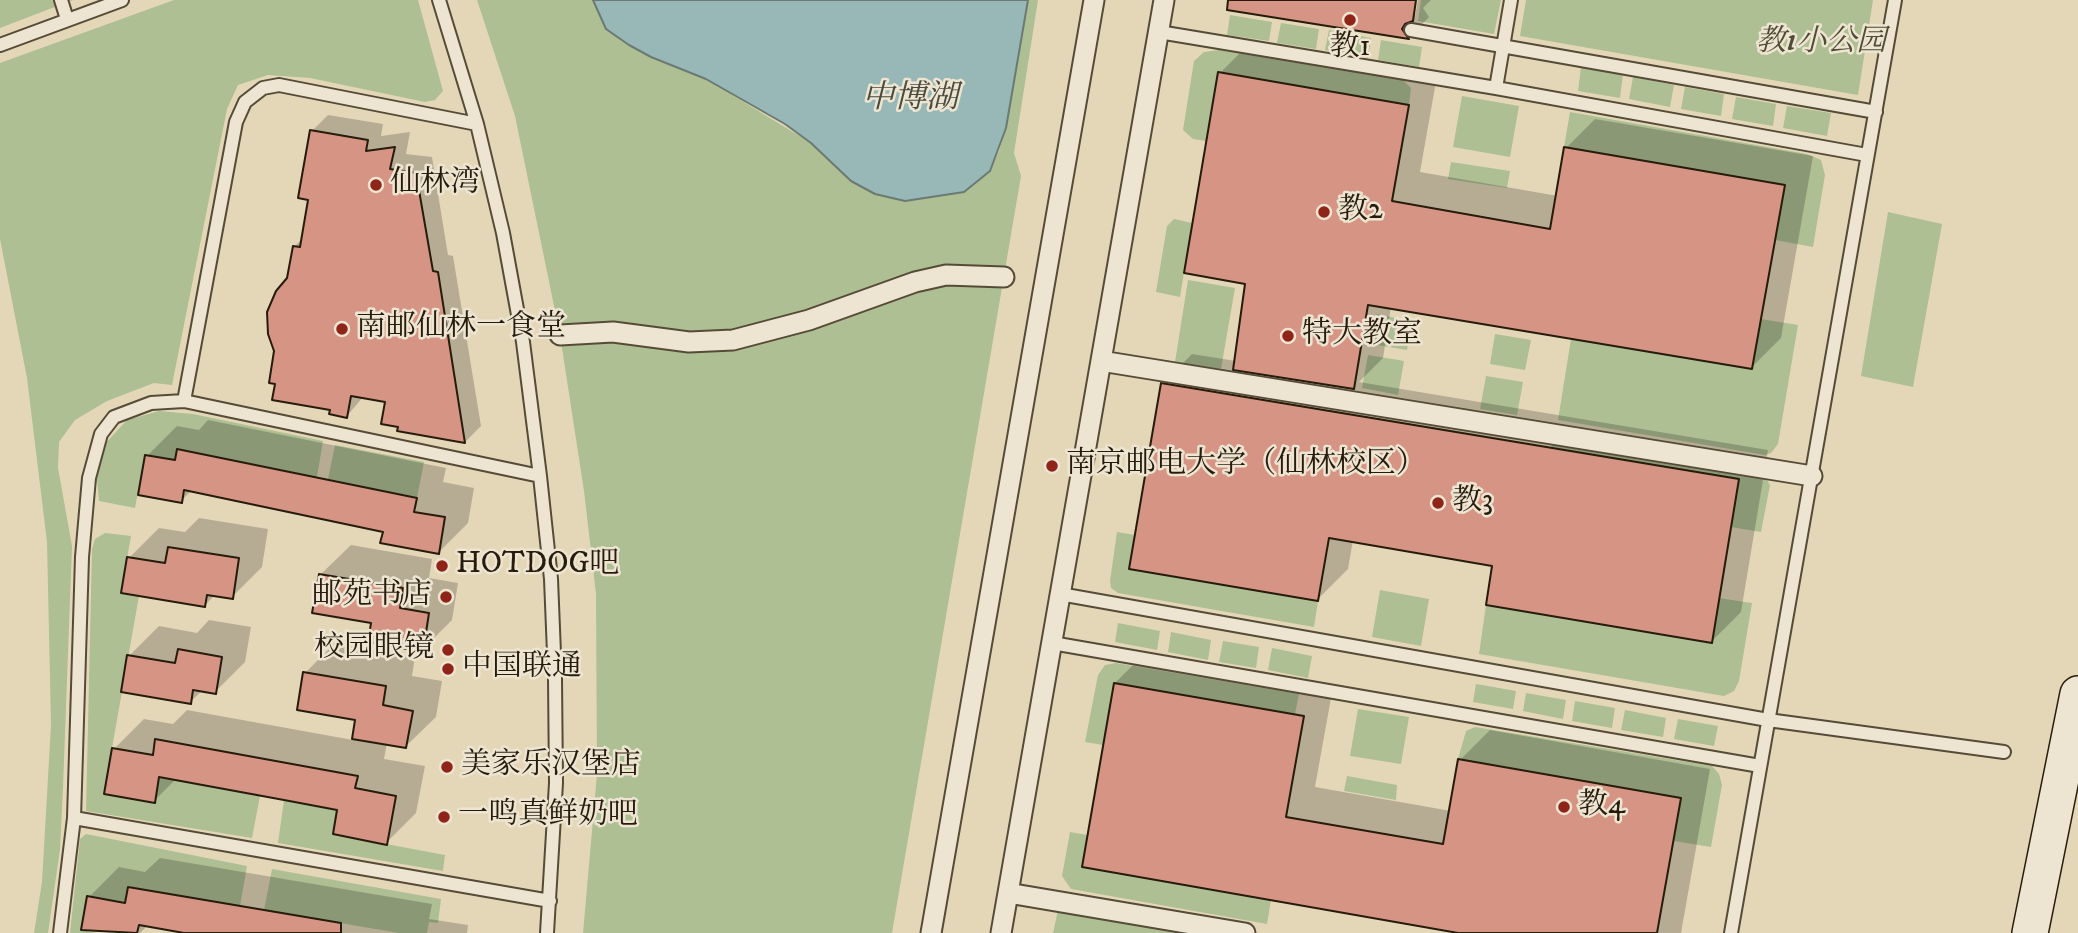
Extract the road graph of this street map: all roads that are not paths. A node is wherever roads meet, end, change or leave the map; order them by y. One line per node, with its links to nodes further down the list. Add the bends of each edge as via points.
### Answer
1 (61, 0): 8 (lane)
2 (122, 0): 8 (lane)
3 (439, 0): 15 (lane)
4 (1094, 0): 35 (street)
5 (1164, 0): 10 (street)
6 (1511, 0): 12 (lane)
7 (1895, 0): 14 (lane)
8 (67, 19): 11 (lane)
9 (1411, 30): 12 (lane)
10 (1159, 32): 13 (lane); 19 (street)
11 (0, 45)
12 (1503, 46): 13 (lane); 14 (lane)
13 (1496, 88): 16 (lane)
14 (1875, 112): 16 (lane)
15 (477, 124): 20 (lane, via 279,85 263,88 246,102 236,122); 21 (lane, via 523,342)
16 (1867, 155): 22 (lane)
17 (1004, 277): 18 (street, via 946,275 915,282 809,320 733,340 689,342 613,332)
18 (560, 335)
19 (1101, 361): 22 (street); 23 (street)
20 (184, 401): 21 (lane); 29 (lane, via 150,403 114,417 93,455 82,557)
21 (540, 476): 31 (lane, via 555,678)
22 (1812, 476): 26 (lane)
23 (1060, 594): 24 (street); 26 (lane)
24 (1052, 643): 28 (lane); 30 (street)
25 (2078, 695): 39 (main road)
26 (1768, 720): 27 (lane); 28 (lane)
27 (2004, 752)
28 (1760, 766): 38 (lane)
29 (74, 818): 31 (lane); 33 (lane)
30 (1008, 892): 32 (street); 36 (street)
31 (550, 901): 34 (lane)
32 (1224, 931): 37 (street)
33 (60, 933)
34 (547, 933)
35 (931, 933)
36 (1001, 933)
37 (1245, 933)
38 (1731, 933)
39 (2030, 933)

